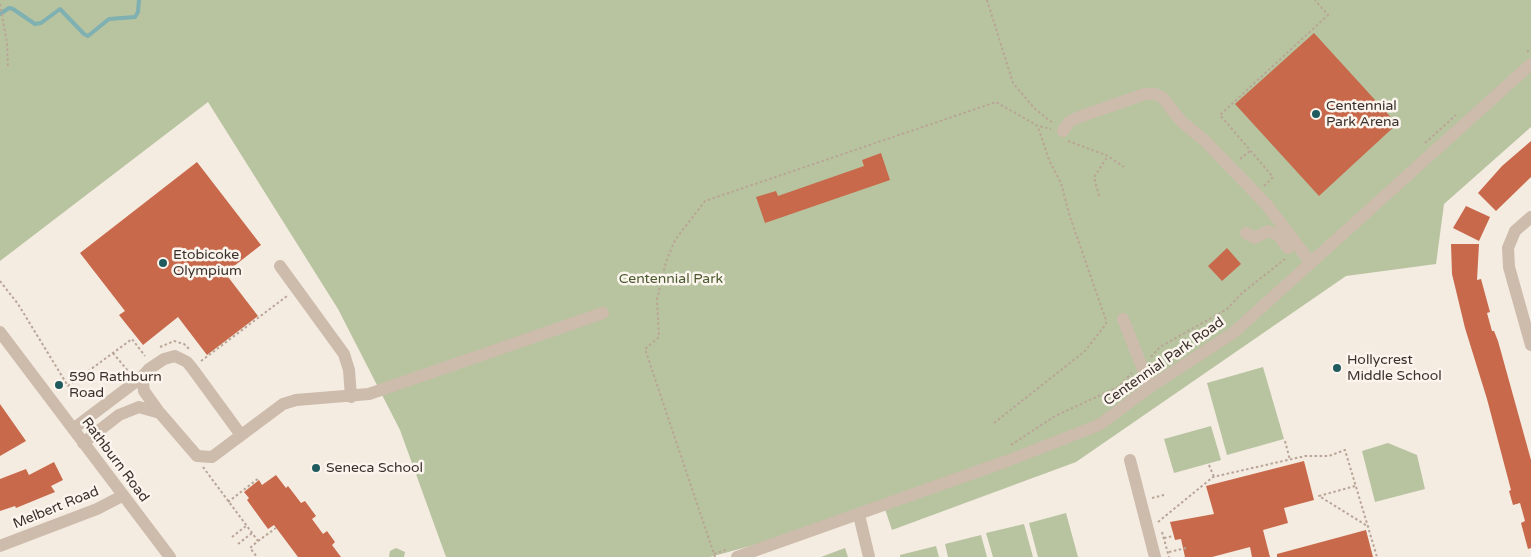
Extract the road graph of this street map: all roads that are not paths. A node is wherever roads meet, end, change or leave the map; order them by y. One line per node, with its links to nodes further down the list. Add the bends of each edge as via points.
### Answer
1 (1531, 64): 7 (street, Centennial Park Road)
2 (1063, 135): 3 (street, via 1069,122 1079,117 1145,94 1155,94 1162,97 1181,121 1204,140)
3 (1270, 211): 5 (street); 7 (street)
4 (1531, 217): 12 (street, via 1515,231 1508,248 1509,267)
5 (1268, 231): 6 (street, via 1255,238); 7 (street, via 1278,236)
6 (1246, 233)
7 (1309, 265): 14 (street, Centennial Park Road, via 1233,333)
8 (280, 266): 15 (street, via 344,354)
9 (603, 313): 15 (street, via 369,394)
10 (1123, 319): 14 (street)
11 (0, 332): 17 (street, Rathburn Road)
12 (1531, 345)
13 (138, 372): 16 (street, via 144,390); 17 (street); 18 (street, via 164,359 181,357)
14 (1150, 386): 22 (street, Centennial Park Road, via 1099,425 1076,436)
15 (351, 397): 18 (street, via 296,400 283,404)
16 (160, 413): 18 (street, via 192,453 201,458 216,455); 19 (street, via 139,407 127,410)
17 (73, 429): 19 (street, Rathburn Road)
18 (241, 435)
19 (83, 444): 21 (street, Rathburn Road)
20 (1130, 460): 27 (street)
21 (122, 496): 23 (street, Melbert Road, via 97,509); 25 (street, Rathburn Road)
22 (858, 515): 24 (street, Centennial Park Road); 26 (street)
23 (0, 546)
24 (741, 556)
25 (170, 557)
26 (870, 557)
27 (1155, 557)

